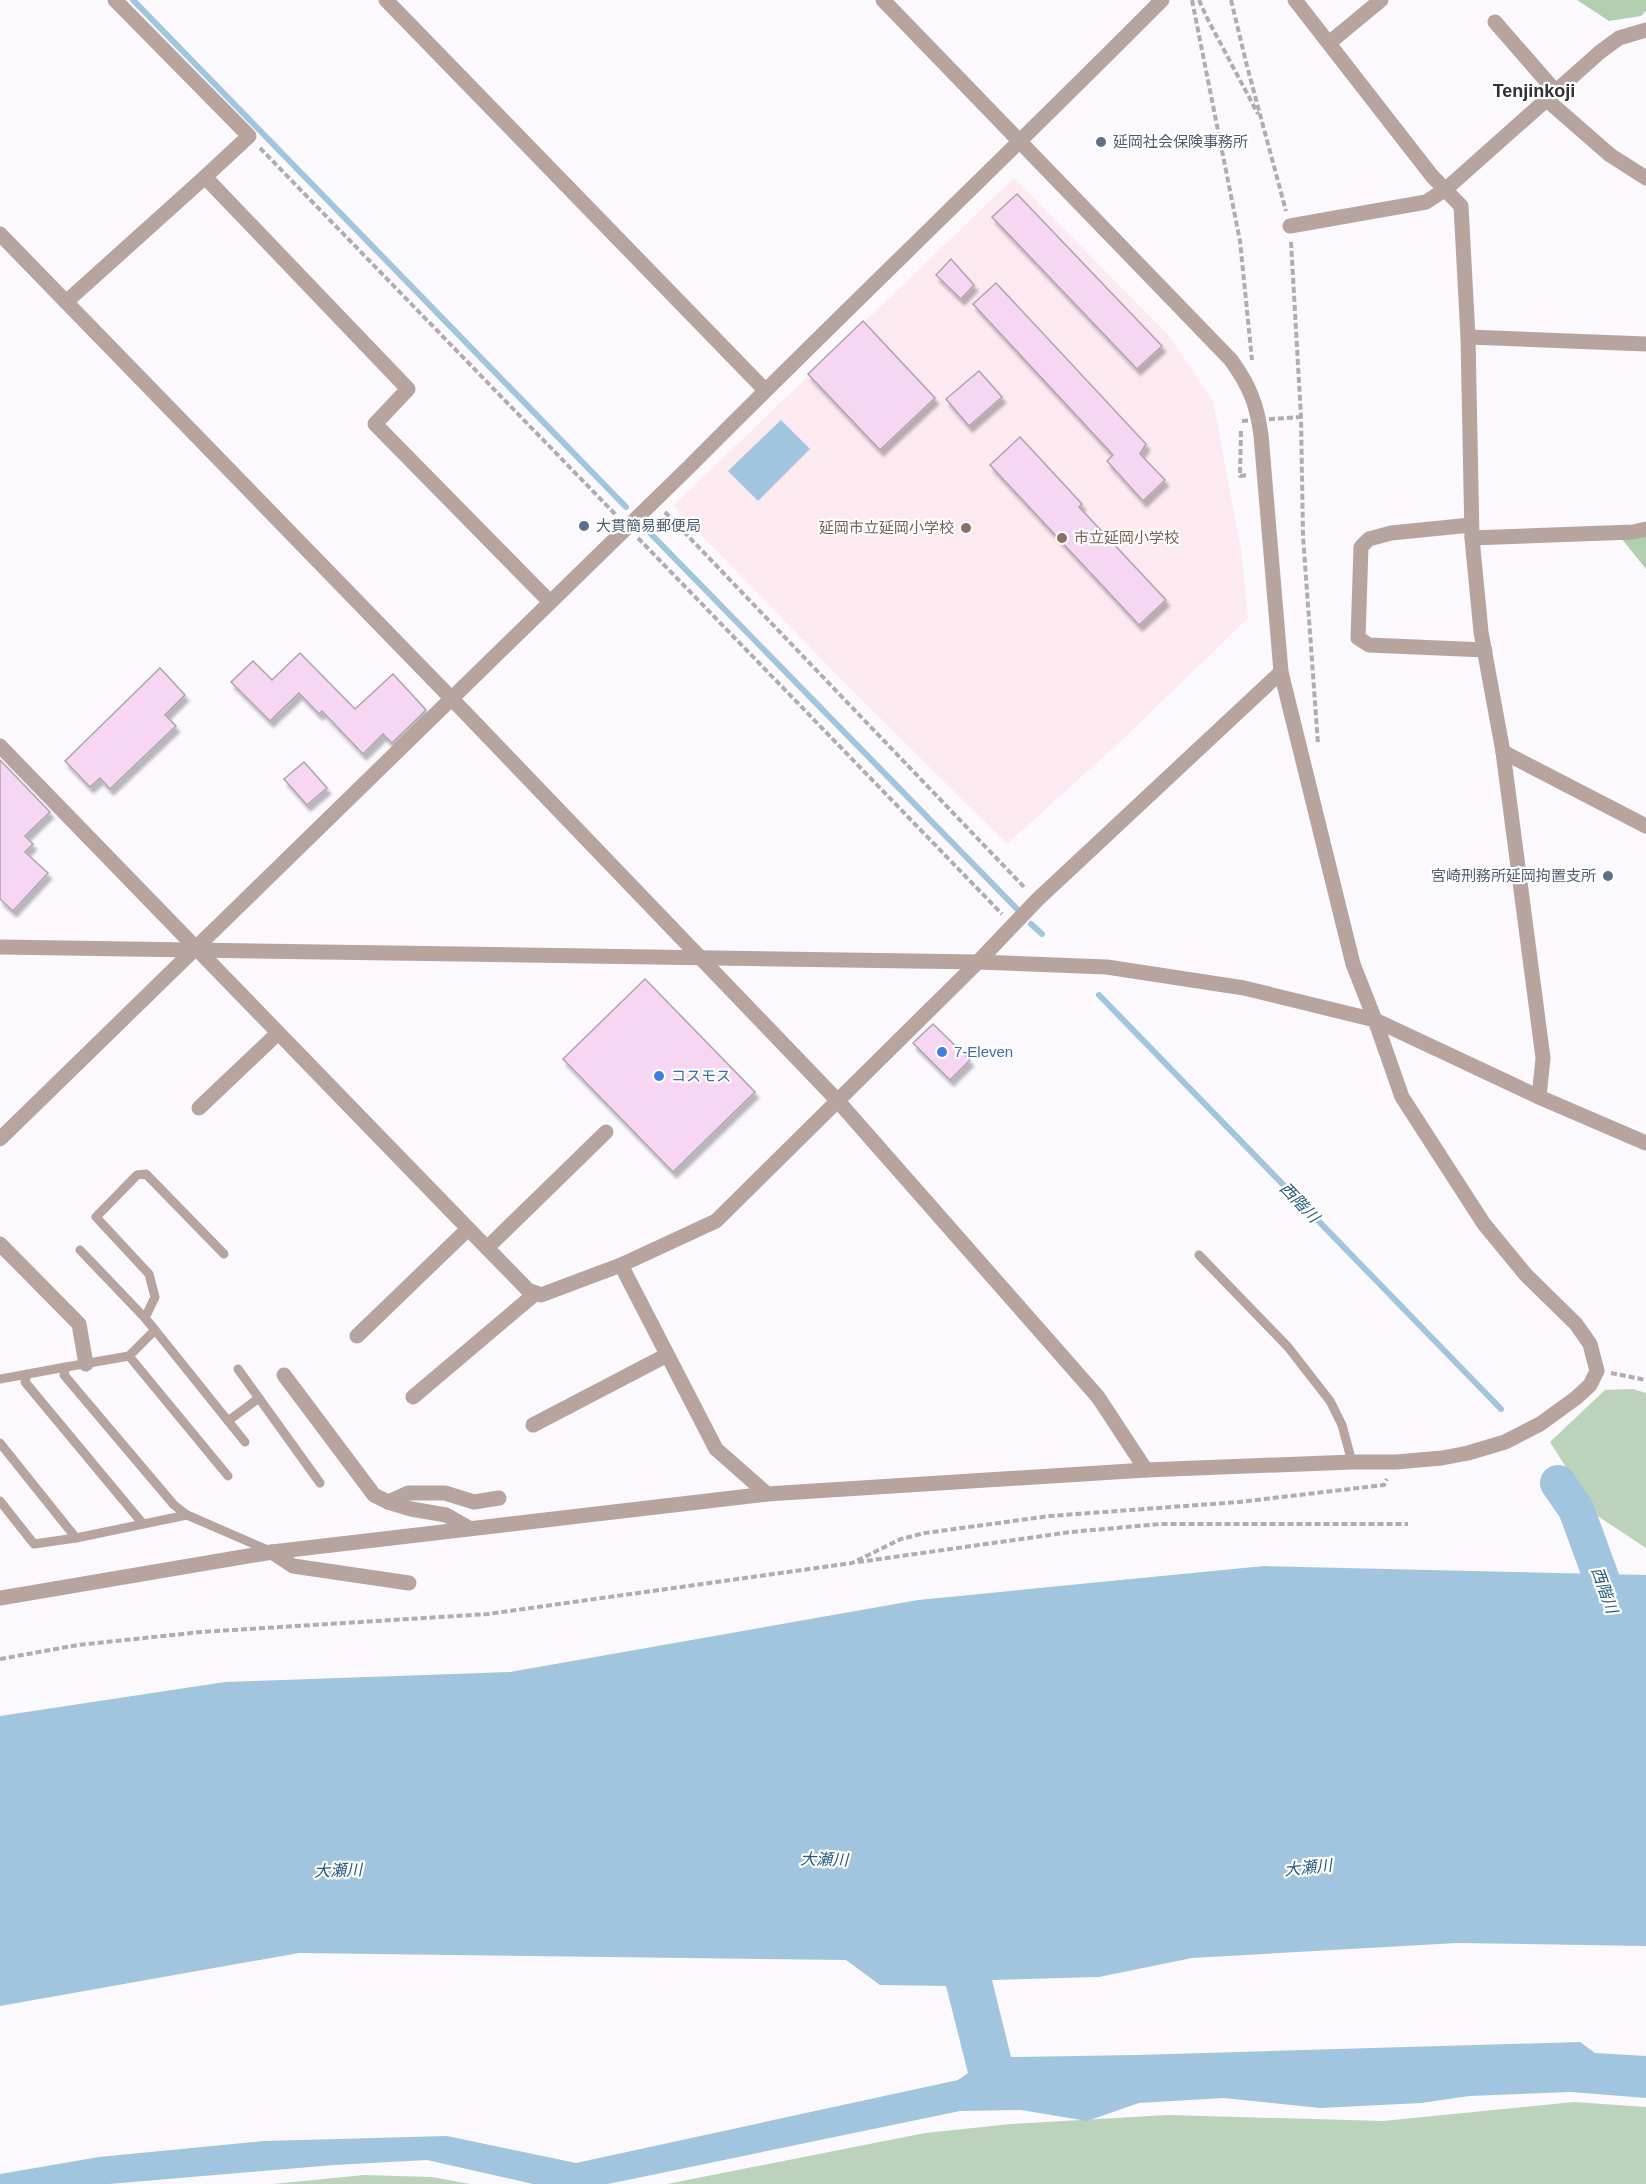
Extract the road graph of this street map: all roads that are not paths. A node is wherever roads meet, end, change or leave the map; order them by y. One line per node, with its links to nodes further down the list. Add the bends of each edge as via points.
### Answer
1 (115, 0): 12 (street, via 249,136)
2 (386, 0): 20 (street)
3 (883, 0): 11 (street)
4 (1162, 0): 11 (street)
5 (1295, 0): 9 (street)
6 (1381, 0): 9 (street)
7 (1495, 22): 10 (street)
8 (1646, 30): 10 (street, via 1620,38)
9 (1329, 43): 14 (street)
10 (1551, 96): 13 (street, via 1610,154); 14 (street)
11 (1021, 142): 20 (street); 25 (street, via 1232,360 1245,380 1257,408 1261,435)
12 (205, 177): 17 (street); 23 (street, via 408,389 375,424)
13 (1646, 178)
14 (1446, 189): 15 (street, via 1426,202); 18 (street, via 1461,206)
15 (1290, 226)
16 (0, 234): 17 (street)
17 (66, 302): 26 (street)
18 (1467, 337): 19 (street); 22 (street)
19 (1646, 344)
20 (765, 390): 23 (street)
21 (1646, 529): 22 (street)
22 (1472, 531): 24 (street); 24 (street, via 1391,533 1369,538 1361,547 1358,638 1369,645)
23 (550, 602): 26 (street)
24 (1485, 650): 28 (street)
25 (1281, 672): 33 (street, via 1037,900); 34 (street, via 1353,964)
26 (452, 699): 31 (street); 32 (street)
27 (0, 746): 31 (street)
28 (1503, 752): 29 (street); 36 (street, via 1543,1058)
29 (1646, 826)
30 (0, 947): 31 (street)
31 (197, 948): 32 (street); 35 (street); 40 (street)
32 (701, 959): 33 (street); 37 (street)
33 (978, 962): 34 (street, via 1107,967 1244,988); 37 (street)
34 (1375, 1020): 36 (street); 67 (street, via 1402,1097 1484,1224 1526,1275 1576,1324 1590,1344 1597,1371 1590,1385 1576,1398 1540,1424 1505,1442 1468,1453 1396,1462)
35 (278, 1033): 38 (street); 42 (street)
36 (1539, 1097): 41 (street)
37 (837, 1100): 48 (street, via 716,1221); 68 (street, via 1098,1397)
38 (199, 1108)
39 (606, 1132): 44 (street)
40 (0, 1138)
41 (1646, 1143)
42 (468, 1229): 44 (street); 52 (street)
43 (0, 1244): 55 (street, via 79,1324)
44 (487, 1248): 49 (street, via 528,1290)
45 (80, 1250): 50 (lane)
46 (224, 1254): 50 (lane, via 146,1174 137,1175 96,1217 149,1274 155,1298)
47 (1198, 1255): 67 (lane, via 1288,1347 1330,1401 1342,1425)
48 (621, 1265): 49 (street, via 541,1295); 53 (street)
49 (536, 1293): 61 (street)
50 (145, 1318): 51 (lane)
51 (155, 1330): 54 (lane); 63 (lane)
52 (357, 1335)
53 (667, 1355): 64 (street); 71 (street, via 716,1449)
54 (129, 1356): 55 (lane); 69 (lane)
55 (86, 1364): 56 (lane)
56 (66, 1367): 58 (lane); 75 (lane, via 64,1375 174,1505)
57 (238, 1369): 62 (lane)
58 (27, 1374): 60 (lane); 76 (lane, via 25,1382)
59 (284, 1375): 74 (street, via 374,1495)
60 (0, 1379)
61 (413, 1397)
62 (259, 1398): 63 (lane); 70 (lane)
63 (228, 1421): 65 (lane)
64 (533, 1425)
65 (245, 1442)
66 (0, 1443): 78 (lane)
67 (1352, 1462): 68 (street)
68 (1146, 1470): 71 (street)
69 (228, 1476)
70 (320, 1483)
71 (767, 1494): 77 (street)
72 (499, 1498): 74 (street, via 474,1502 445,1493 408,1493)
73 (0, 1501): 78 (lane, via 34,1544)
74 (388, 1502): 77 (street, via 446,1515)
75 (187, 1515): 76 (lane); 79 (lane)
76 (143, 1524): 78 (lane)
77 (469, 1528): 79 (street)
78 (76, 1538)
79 (272, 1552): 80 (street, via 293,1566); 81 (street)
80 (409, 1583)
81 (0, 1598)

